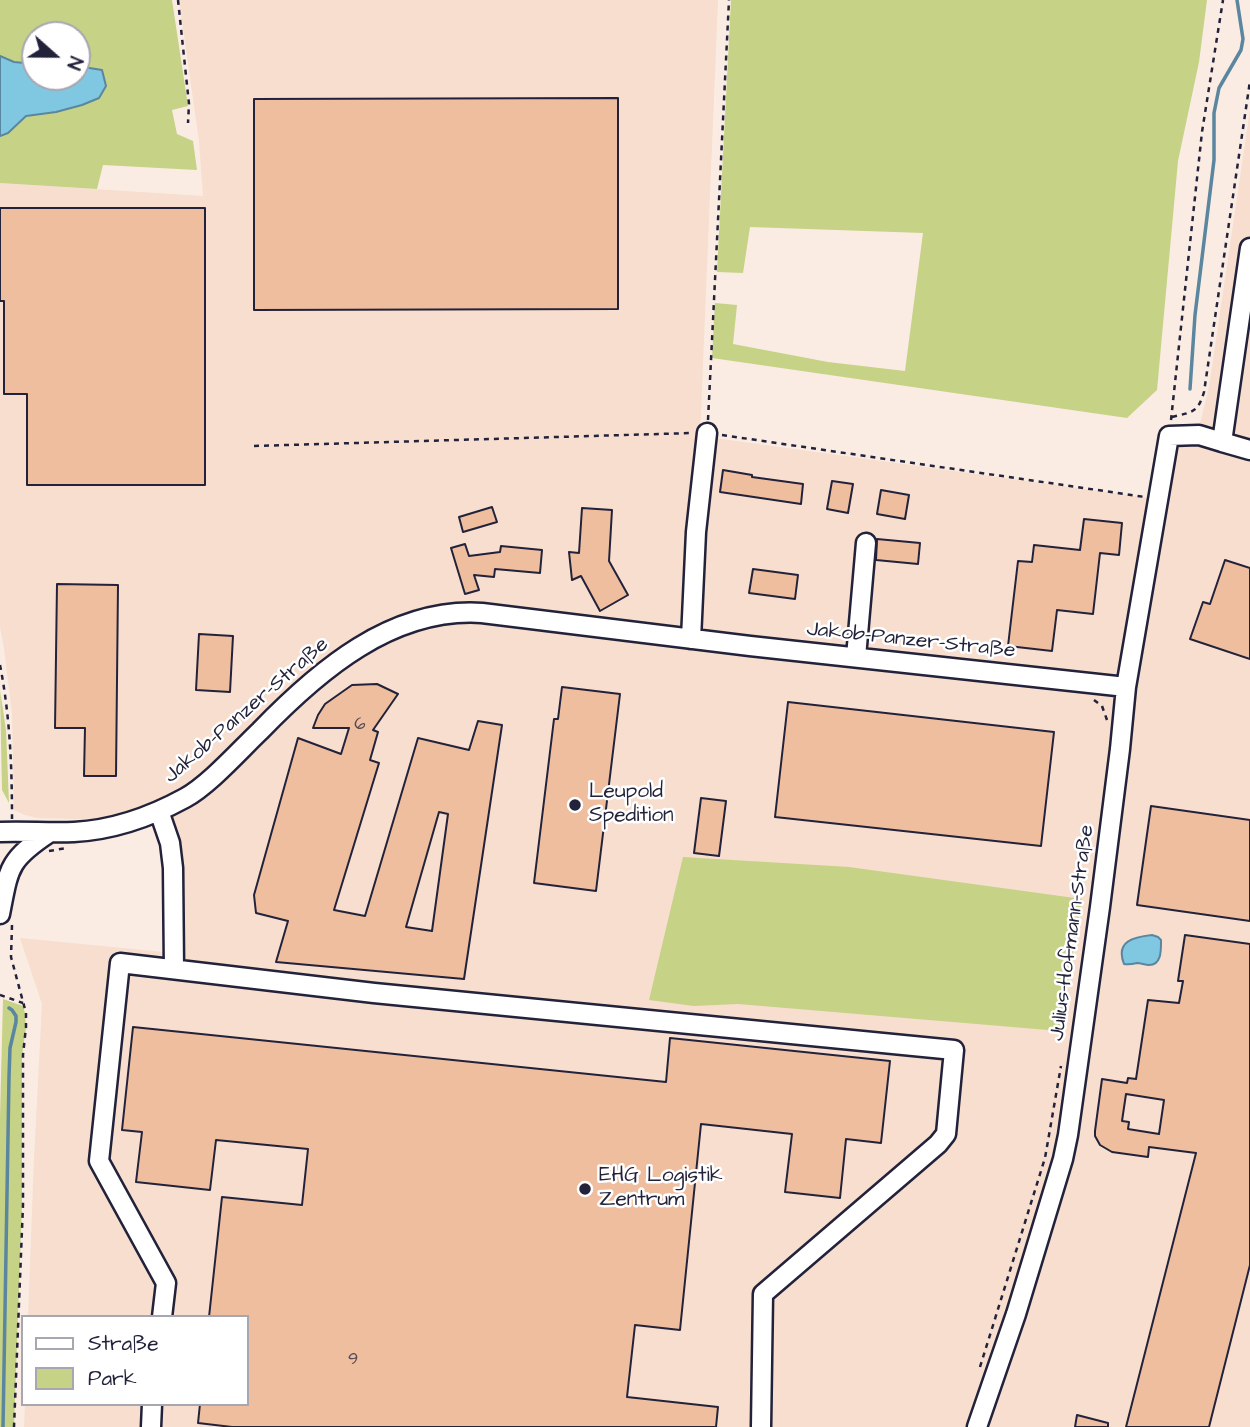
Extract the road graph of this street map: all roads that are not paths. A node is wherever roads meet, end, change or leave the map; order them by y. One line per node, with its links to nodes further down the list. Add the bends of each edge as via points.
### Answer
1 (1250, 248): 3 (street)
2 (707, 433): 6 (street)
3 (1223, 442): 4 (street); 8 (street, Julius-Hofmann-Straße, via 1199,435 1169,436)
4 (1250, 450)
5 (866, 543): 7 (street)
6 (691, 639): 7 (street, Jakob-Panzer-Straße); 9 (street, Jakob-Panzer-Straße, via 468,612 415,622 365,643 310,681 211,778 188,797)
7 (856, 657): 8 (street, Jakob-Panzer-Straße)
8 (1126, 687): 18 (street, Julius-Hofmann-Straße, via 1063,1159)
9 (159, 811): 11 (street, Jakob-Panzer-Straße, via 77,832); 13 (street, Jakob-Panzer-Straße, via 173,869)
10 (6, 832): 11 (street, Jakob-Panzer-Straße)
11 (49, 832): 12 (street, via 13,862)
12 (6, 915)
13 (174, 969): 14 (street, via 120,963 99,1161 166,1283); 17 (street, via 954,1050 946,1134 763,1294)
14 (162, 1315)
15 (152, 1406): 16 (street)
16 (151, 1427)
17 (761, 1427)
18 (976, 1427)

